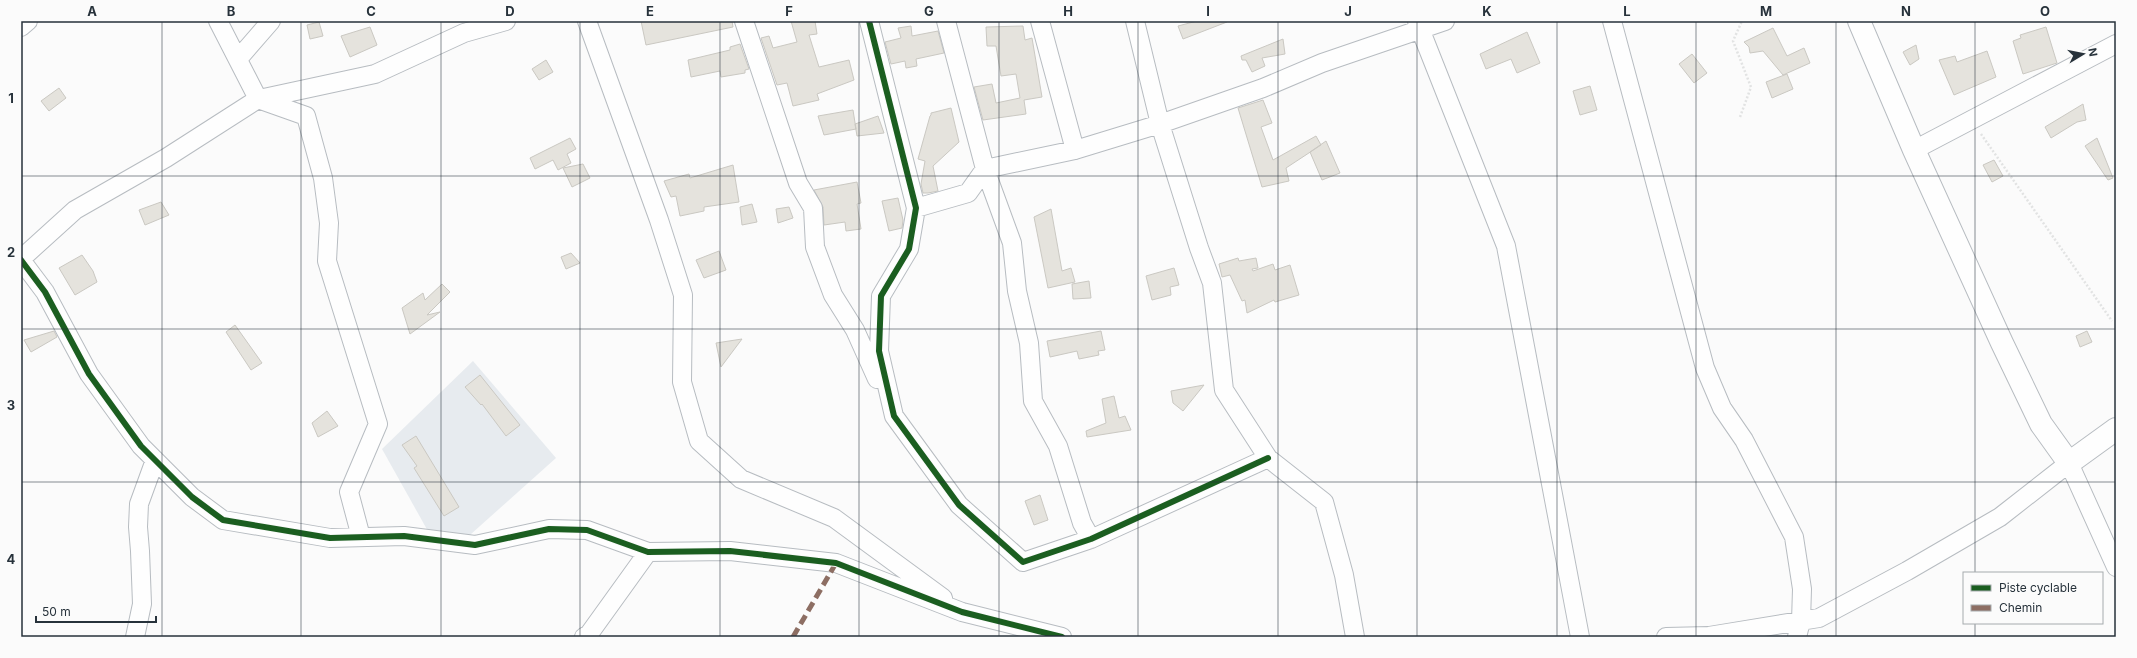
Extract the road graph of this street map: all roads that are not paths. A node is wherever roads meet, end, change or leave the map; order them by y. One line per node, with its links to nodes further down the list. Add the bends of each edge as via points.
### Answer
1 (28, 21): 15 (street)
2 (218, 21): 17 (street)
3 (271, 21): 17 (street)
4 (506, 21): 18 (street, via 464,33 375,74)
5 (587, 21): 34 (street, via 684,295 682,382 699,441 741,479 834,518)
6 (744, 21): 25 (street, via 798,183 813,208 814,247 833,295 855,330)
7 (869, 21): 23 (street)
8 (946, 21): 22 (street)
9 (1040, 21): 20 (street)
10 (1135, 21): 19 (street)
11 (1445, 21): 14 (street)
12 (1612, 21): 35 (street, via 1705,368 1722,408 1744,440 1794,537 1802,590)
13 (1859, 21): 21 (street)
14 (1418, 25): 19 (street, via 1263,88); 40 (street, via 1506,246)
15 (21, 27)
16 (2116, 44): 21 (street)
17 (238, 59): 18 (street)
18 (258, 99): 24 (street, via 166,158 75,210); 30 (street, via 306,116 323,178 329,223 327,261 378,424 349,492)
19 (1160, 124): 20 (street); 27 (street, via 1198,248 1212,283 1224,390)
20 (1074, 150): 22 (street)
21 (1914, 150): 29 (street, via 2041,424)
22 (985, 169): 23 (street, via 968,193); 31 (street, via 1012,243 1017,291 1029,343 1033,401 1058,446 1082,523)
23 (916, 208): 25 (street, via 908,249 881,296 879,351)
24 (21, 259): 28 (street, via 45,292 89,374 141,446)
25 (894, 416): 31 (street, via 959,505 1023,562)
26 (2116, 428): 29 (street)
27 (1268, 458): 31 (street); 39 (street, via 1324,502 1344,575)
28 (155, 460): 30 (street, via 192,497 223,520 330,538); 36 (street, via 138,504 142,604)
29 (2069, 463): 33 (street); 35 (street, via 2000,517)
30 (361, 537): 32 (street, via 404,536 475,545 549,529 587,530)
31 (1091, 539)
32 (648, 552): 34 (street, via 730,551 836,563); 37 (street, via 590,634)
33 (2115, 564)
34 (962, 612): 38 (street)
35 (1799, 629): 41 (street)
36 (135, 637)
37 (584, 637)
38 (1062, 637)
39 (1355, 637)
40 (1580, 637)
41 (1666, 637)

